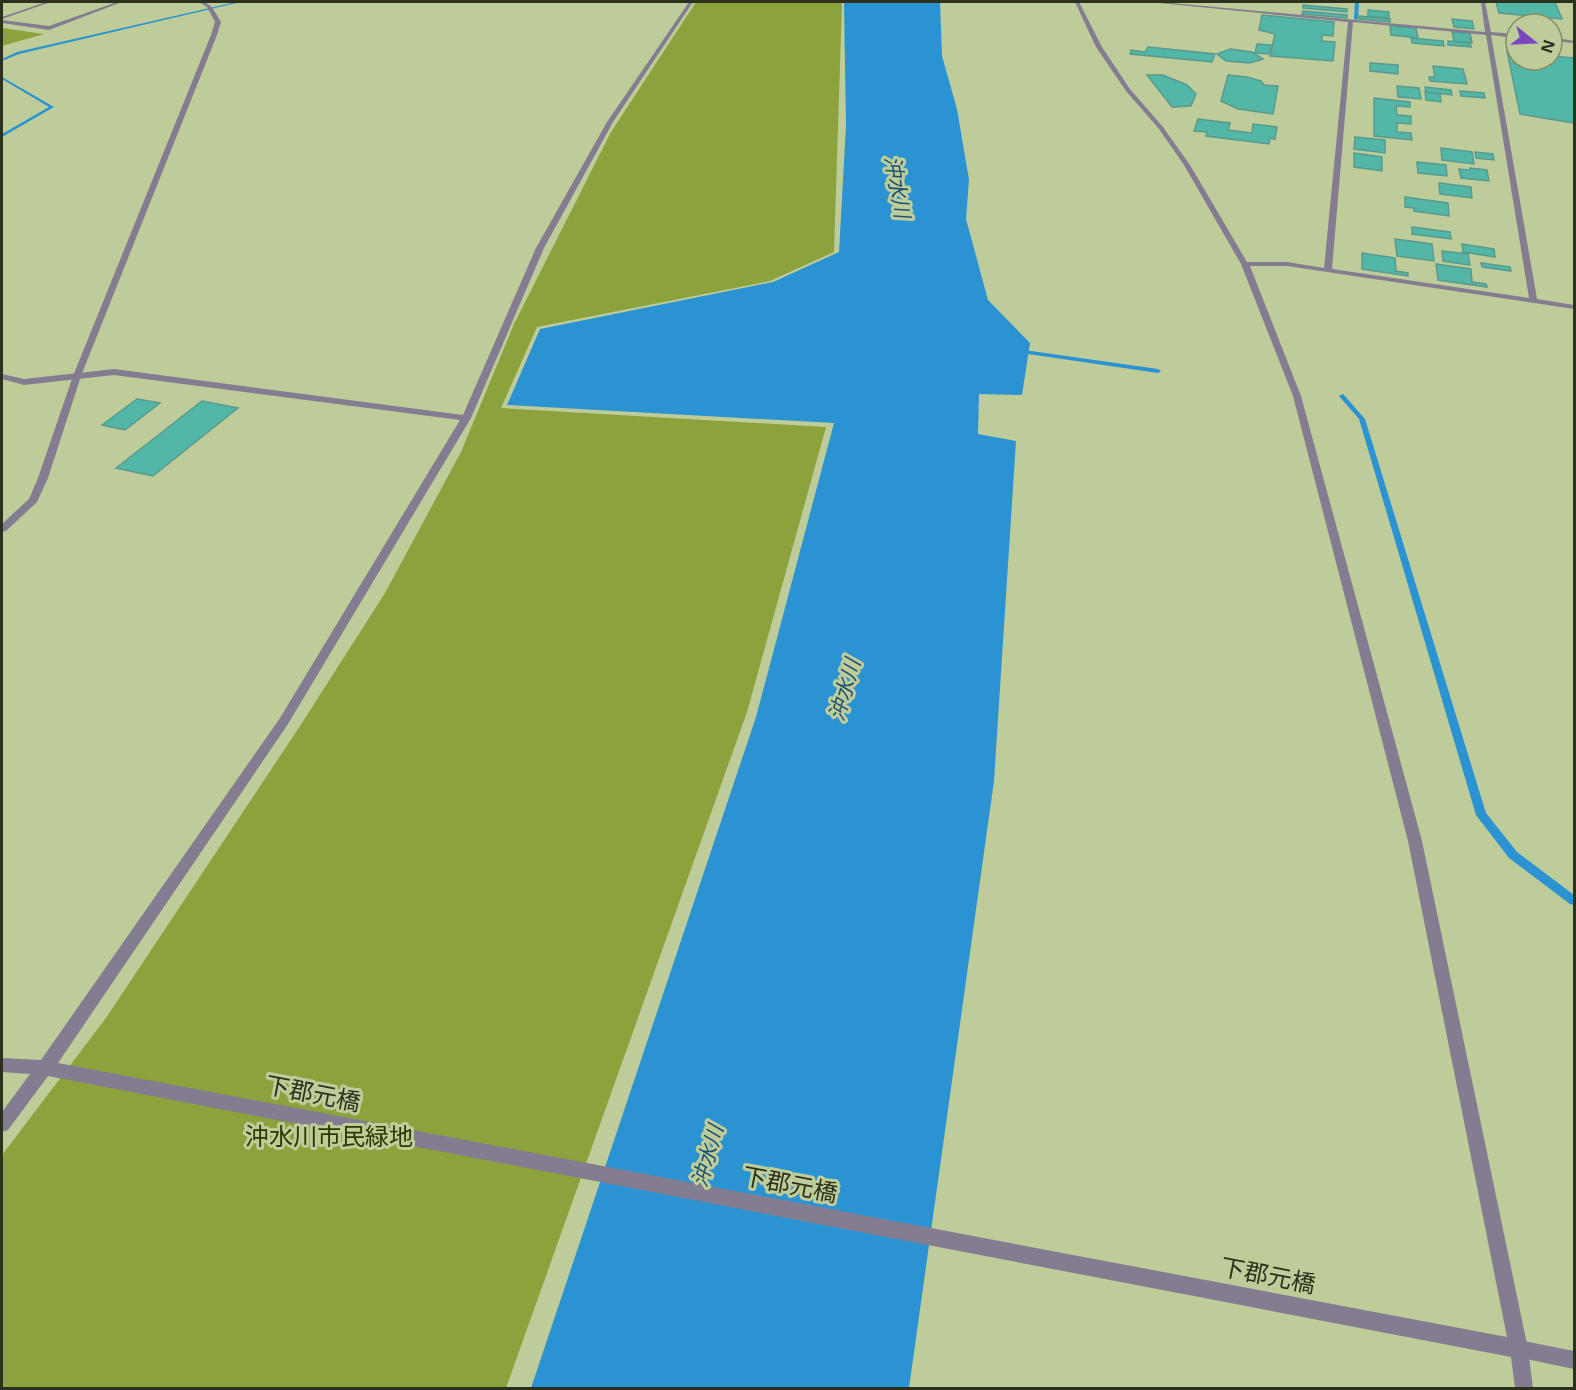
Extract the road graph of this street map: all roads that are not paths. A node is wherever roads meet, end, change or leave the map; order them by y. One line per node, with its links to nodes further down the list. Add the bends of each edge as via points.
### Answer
1 (49, 2): 10 (street)
2 (120, 2): 10 (street, via 49,28)
3 (201, 2): 19 (street, via 209,6 218,22 214,35)
4 (692, 2): 20 (street, via 610,122 540,248)
5 (1079, 2): 14 (street, via 1099,47 1187,165)
6 (1151, 2): 9 (street)
7 (1239, 2): 9 (street)
8 (1483, 2): 12 (street)
9 (1236, 10): 11 (street)
10 (2, 20)
11 (1351, 21): 12 (street); 15 (street)
12 (1487, 33): 13 (street); 16 (street)
13 (1504, 35)
14 (1245, 264): 15 (street, via 1287,264); 25 (street, via 1297,396 1415,841)
15 (1328, 271): 16 (street)
16 (1533, 301): 17 (street)
17 (1575, 307)
18 (2, 376): 19 (street, via 24,382)
19 (78, 376): 20 (street, via 114,372); 21 (street, via 33,500)
20 (466, 418): 23 (street, via 284,721)
21 (2, 529)
22 (2, 1065): 23 (street, 下郡元橋)
23 (45, 1068): 24 (street); 25 (street, 下郡元橋)
24 (2, 1124)
25 (1519, 1349): 26 (street, 下郡元橋); 27 (street)
26 (1575, 1360)
27 (1524, 1389)

